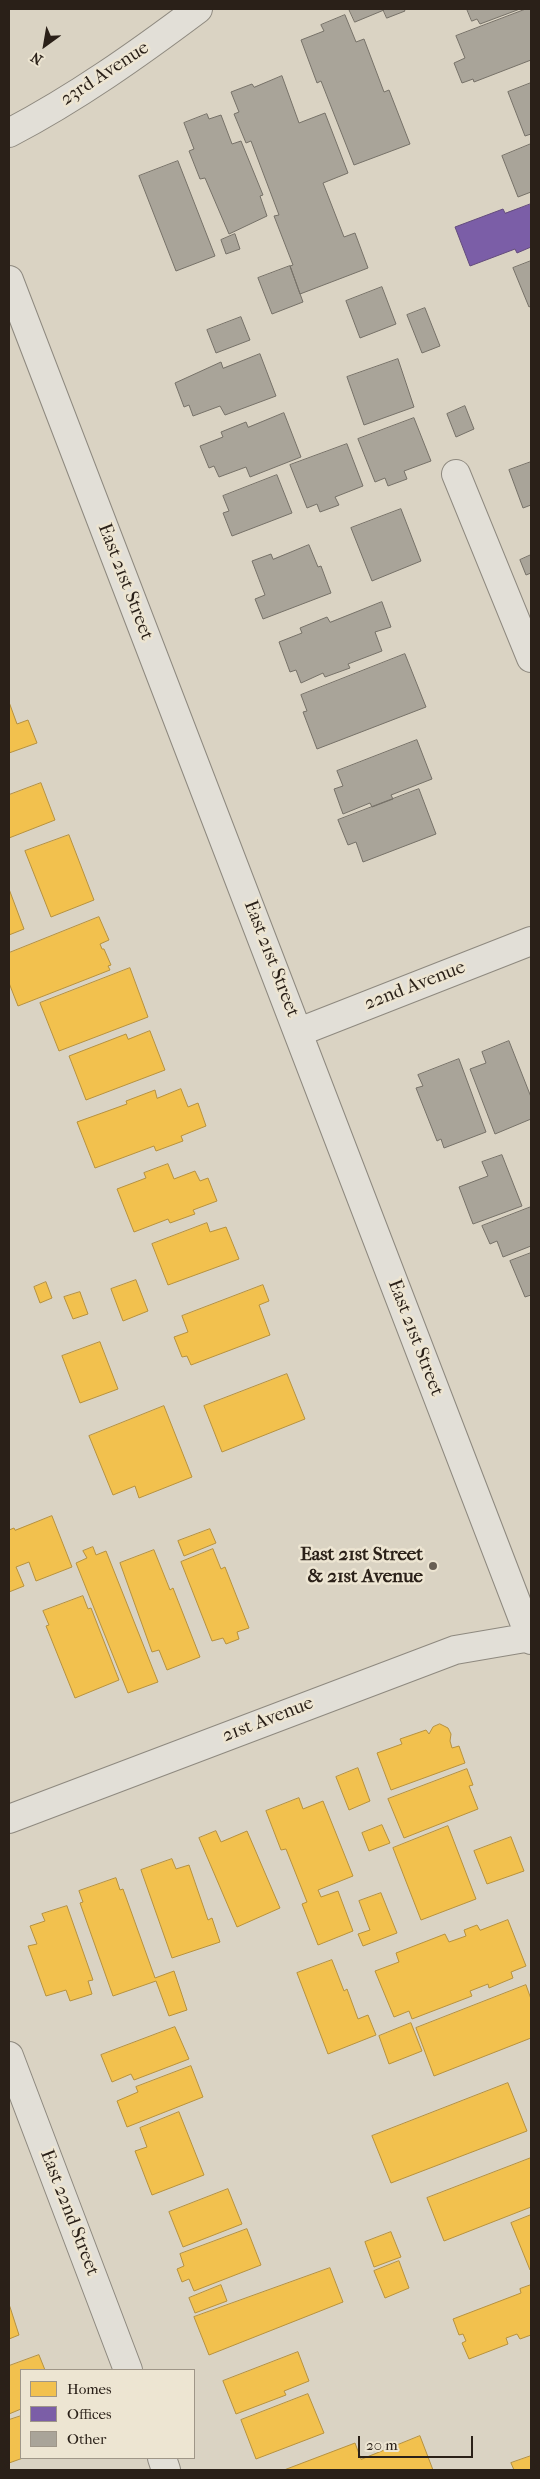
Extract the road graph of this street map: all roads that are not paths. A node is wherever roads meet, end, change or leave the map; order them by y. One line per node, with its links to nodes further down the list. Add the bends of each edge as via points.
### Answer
1 (198, 9): 2 (street, 23rd Avenue, via 137,54)
2 (9, 133)
3 (9, 280): 7 (street, East 21st Street)
4 (456, 474): 5 (street)
5 (531, 658)
6 (531, 941): 7 (street, 22nd Avenue)
7 (299, 1032): 8 (street, East 21st Street)
8 (531, 1638): 9 (street, 21st Avenue, via 455,1650)
9 (9, 1819)
10 (9, 2056): 11 (street, East 22nd Street)
11 (128, 2369)

